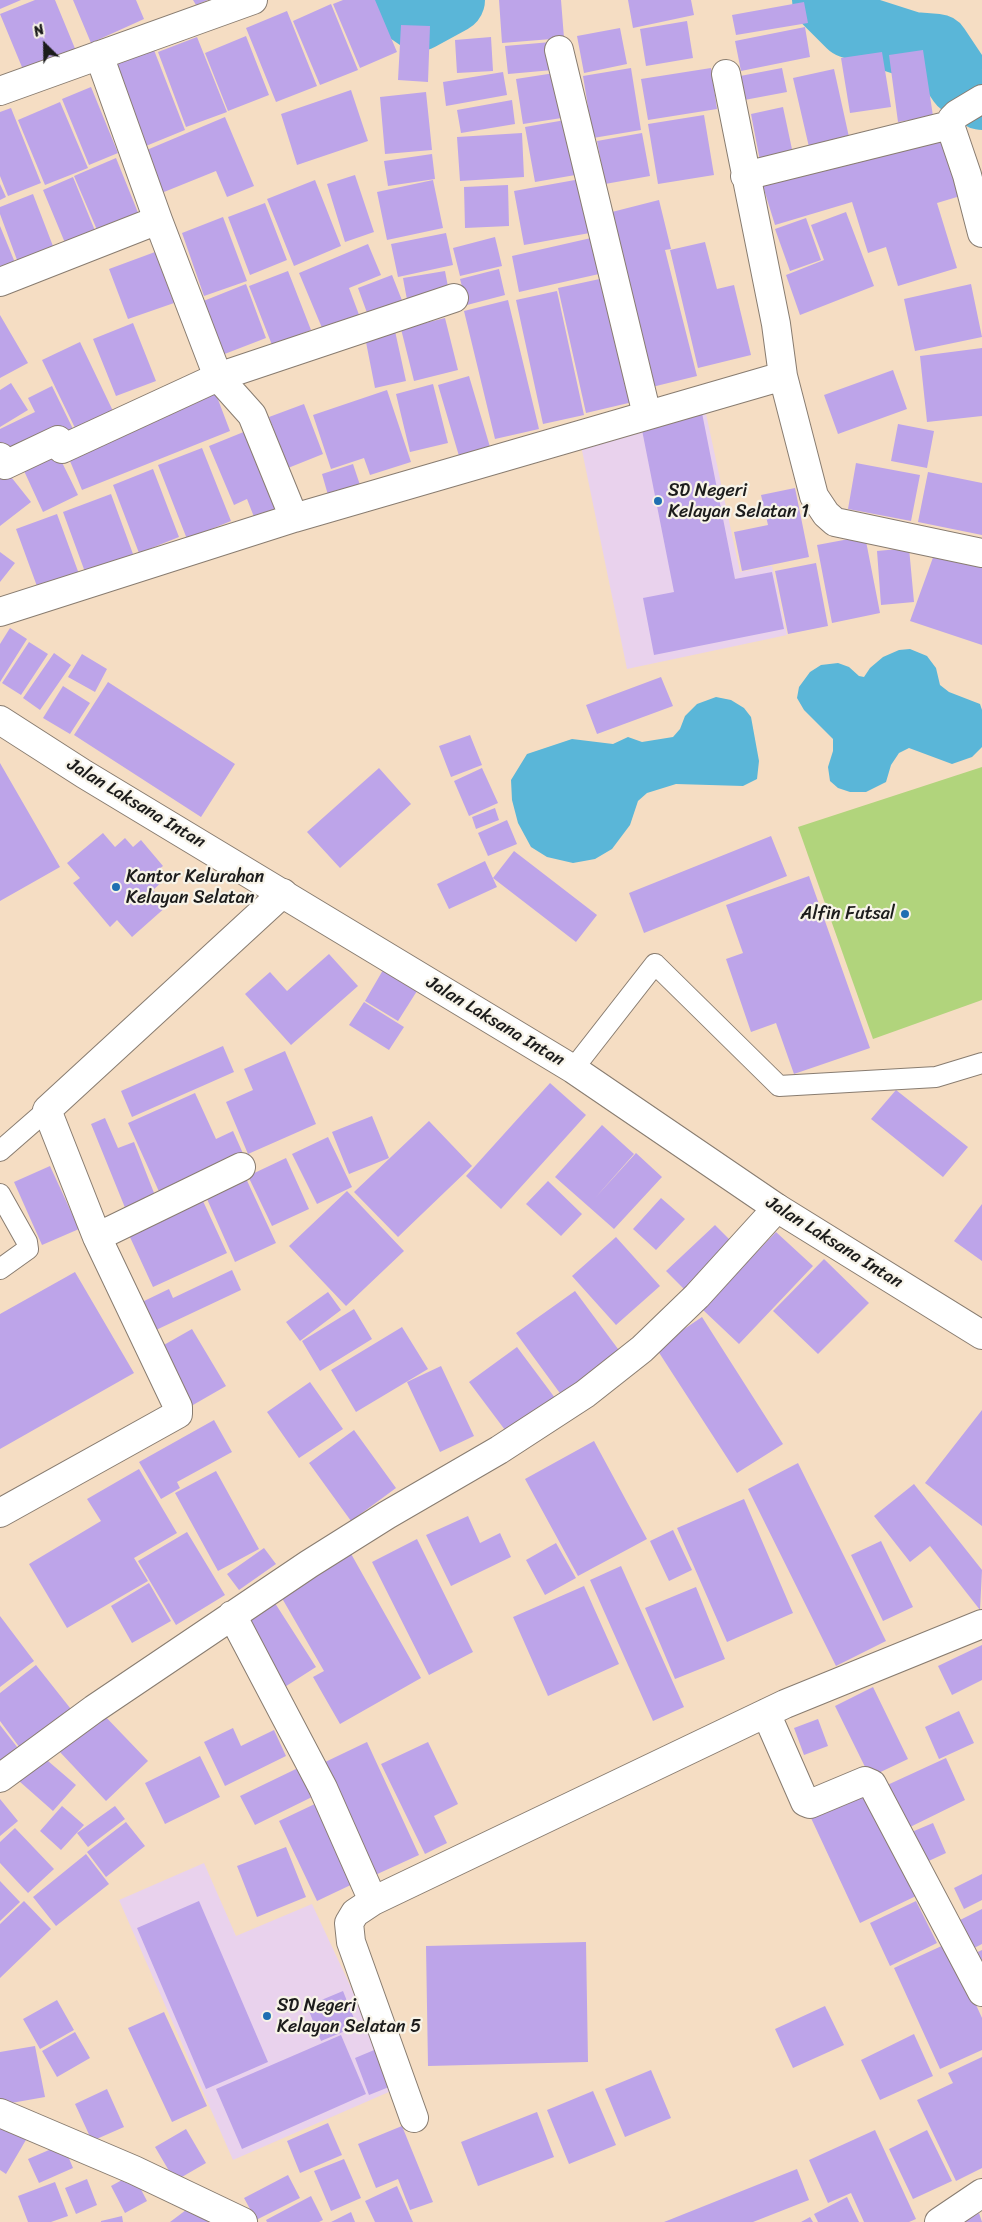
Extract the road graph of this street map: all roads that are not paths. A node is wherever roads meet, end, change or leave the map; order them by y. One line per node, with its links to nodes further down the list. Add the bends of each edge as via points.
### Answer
1 (253, 0): 3 (street)
2 (559, 50): 15 (street)
3 (99, 54): 5 (street); 9 (street)
4 (726, 74): 8 (street)
5 (0, 91)
6 (982, 99): 7 (street)
7 (953, 120): 8 (street); 10 (street)
8 (745, 176): 14 (street, via 776,324)
9 (158, 220): 11 (street); 13 (street)
10 (982, 233)
11 (0, 282)
12 (454, 298): 13 (street)
13 (218, 376): 16 (street, via 62,449 58,440 5,465); 17 (street, via 252,415)
14 (783, 376): 15 (street); 18 (street, via 814,496 826,514 835,522)
15 (647, 415): 17 (street)
16 (0, 457)
17 (294, 518): 19 (street)
18 (982, 553)
19 (0, 612)
20 (0, 720): 21 (street, Jalan Laksana Intan)
21 (283, 893): 23 (street, Jalan Laksana Intan); 24 (street)
22 (982, 1063): 23 (lane, via 936,1077 779,1086 655,964)
23 (573, 1069): 28 (street, Jalan Laksana Intan)
24 (47, 1110): 25 (lane); 29 (street)
25 (0, 1151)
26 (241, 1167): 29 (street)
27 (0, 1194): 30 (lane, via 28,1249)
28 (777, 1208): 31 (street, Jalan Laksana Intan); 33 (street, via 697,1296 642,1350 585,1394 498,1450 387,1514)
29 (97, 1237): 32 (street, via 178,1407 178,1414)
30 (0, 1269)
31 (982, 1336)
32 (0, 1513)
33 (232, 1615): 36 (street); 37 (street, via 323,1788)
34 (982, 1624): 35 (street)
35 (766, 1714): 37 (street); 38 (street, via 805,1802 810,1804 865,1781 872,1784)
36 (0, 1778)
37 (373, 1901): 40 (street, via 355,1913 349,1922 351,1942)
38 (982, 1992)
39 (0, 2113): 42 (street, via 134,2170)
40 (414, 2118)
41 (982, 2192): 43 (street)
42 (243, 2222)
43 (939, 2222)

